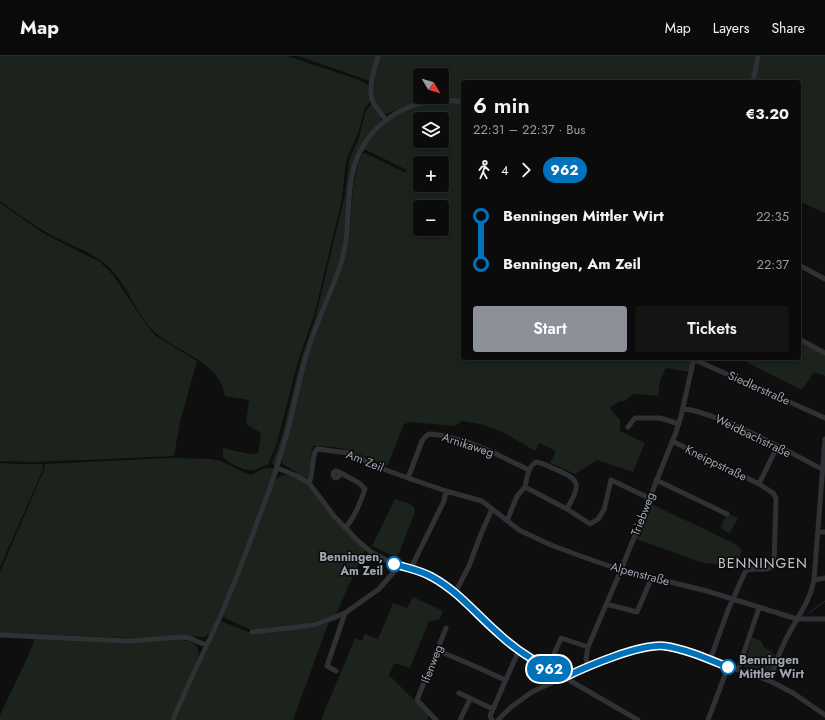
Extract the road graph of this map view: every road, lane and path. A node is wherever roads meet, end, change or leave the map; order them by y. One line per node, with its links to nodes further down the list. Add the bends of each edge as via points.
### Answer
1 (378, 56): 5 (street, via 371,97)
2 (758, 56): 3 (street)
3 (753, 80)
4 (461, 102): 5 (street, via 428,101 403,109)
5 (386, 120): 20 (street, via 364,143 354,168 345,249 310,344)
6 (801, 267): 7 (street)
7 (825, 279)
8 (801, 341): 9 (street)
9 (825, 353)
10 (693, 360): 12 (street, Triebweg)
11 (697, 360): 13 (street, Siedlerstraße)
12 (683, 408): 14 (street, Triebweg); 18 (street, Weidbachstraße, via 720,419)
13 (825, 418)
14 (679, 424): 15 (street, via 660,418 635,418); 17 (street, Triebweg)
15 (628, 427)
16 (825, 438): 19 (street)
17 (672, 441): 25 (street, Triebweg); 27 (street, Kneippstraße)
18 (778, 447): 21 (street, Weidbachstraße); 27 (street)
19 (824, 450): 21 (street)
20 (277, 468): 26 (street); 54 (street, via 231,590)
21 (822, 469): 36 (street)
22 (529, 470): 24 (street, Arnikaweg, via 468,442 429,434 422,442); 28 (street); 32 (street, via 532,464 542,463 571,476 576,481 576,492)
23 (339, 472): 35 (street, via 365,489 360,504)
24 (408, 478): 26 (street, Am Zeil, via 349,453 317,449 314,452); 29 (street, Am Zeil)
25 (656, 480): 30 (street, Triebweg); 33 (street)
26 (309, 483): 35 (street)
27 (759, 484): 45 (street, Kneippstraße, via 776,498 774,564 767,569 747,569)
28 (525, 487): 32 (street); 34 (street, via 517,496)
29 (446, 491): 31 (street, Am Zeil, via 482,501); 39 (street, via 444,501)
30 (649, 498): 32 (street, via 611,480 604,510 598,519 590,524); 40 (street, Triebweg)
31 (492, 509): 34 (street, Alpenstraße); 44 (street)
32 (567, 509)
33 (727, 514)
34 (507, 521): 40 (street, Alpenstraße, via 551,546)
35 (345, 528): 38 (street, via 371,552)
36 (818, 532): 37 (street); 43 (street)
37 (825, 532)
38 (400, 566): 39 (street); 48 (street, via 379,589)
39 (411, 568): 44 (street, via 430,576)
40 (621, 570): 41 (street, Alpenstraße); 46 (street, Triebweg)
41 (652, 577): 45 (street, Alpenstraße); 46 (street, via 637,612)
42 (825, 578): 43 (street)
43 (814, 580): 49 (street, via 810,598)
44 (455, 593): 57 (street, via 498,634)
45 (733, 600): 47 (street, Alpenstraße); 58 (street)
46 (606, 604): 55 (street, Triebweg)
47 (758, 608): 49 (street, Alpenstraße); 62 (street)
48 (345, 613): 52 (street, via 313,625); 63 (street, via 327,666)
49 (797, 619): 50 (street, Alpenstraße); 66 (street, via 779,655)
50 (825, 619)
51 (446, 628): 56 (street, Ifenweg)
52 (252, 632)
53 (0, 635): 54 (street, via 129,641 184,638)
54 (206, 645): 71 (street)
55 (588, 647): 59 (street, Triebweg); 61 (street, via 561,638)
56 (437, 650): 65 (street); 72 (street, Ifenweg, via 417,700)
57 (519, 650): 61 (street); 65 (street)
58 (710, 660): 59 (street, via 660,646 626,653); 60 (street)
59 (588, 667): 64 (street)
60 (728, 667): 62 (street); 77 (street)
61 (548, 668): 64 (street)
62 (738, 670): 66 (street)
63 (336, 671)
64 (565, 677): 75 (street, via 532,692); 76 (street)
65 (505, 680): 69 (street)
66 (770, 681): 70 (street)
67 (459, 693): 68 (street)
68 (470, 699): 69 (street); 73 (street)
69 (492, 709): 74 (street)
70 (825, 715)
71 (173, 720)
72 (436, 720)
73 (460, 720)
74 (492, 720)
75 (498, 720)
76 (638, 720)
77 (708, 720)

